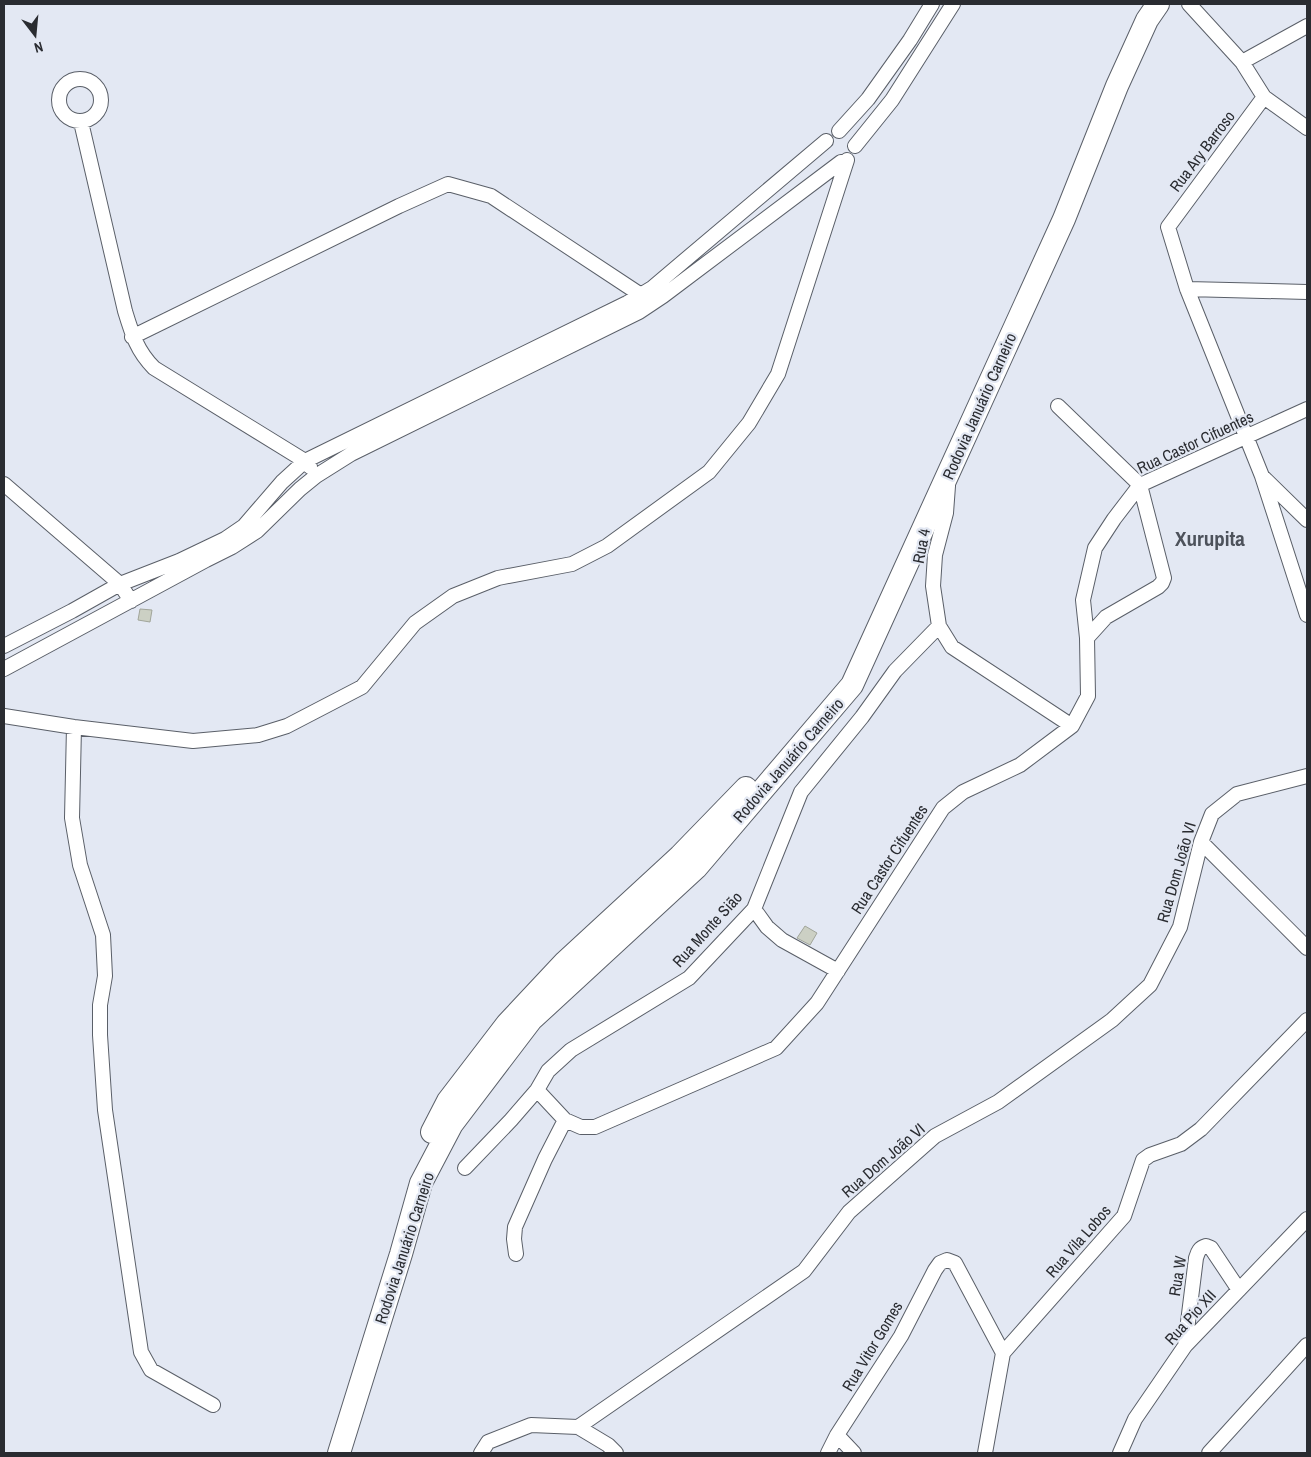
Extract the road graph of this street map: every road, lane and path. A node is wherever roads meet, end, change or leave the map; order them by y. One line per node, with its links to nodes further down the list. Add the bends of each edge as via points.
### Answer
1 (932, 4): 11 (street, via 868,99)
2 (953, 4): 13 (street, via 892,100)
3 (1141, 4): 57 (highway, Rodovia Januário Carneiro, via 1102,91 1061,200 886,586 842,673 793,739 680,856 565,962 507,1024 448,1101 403,1192 348,1390)
4 (1158, 4): 23 (highway, Rodovia Januário Carneiro, via 1147,20 1117,86 1064,219)
5 (1189, 4): 7 (street)
6 (1307, 26): 7 (street)
7 (1242, 62): 8 (street)
8 (1264, 97): 10 (street); 15 (street, Rua Ary Barroso, via 1168,226)
9 (82, 122): 18 (street)
10 (1307, 128)
11 (839, 132): 12 (street, via 831,134); 13 (street, via 850,135)
12 (826, 141): 14 (street, via 825,151 831,159); 17 (street, via 652,288)
13 (855, 146): 14 (street, via 853,154)
14 (844, 161): 17 (street, via 664,296); 38 (street, via 778,374 749,423 709,472 607,546 572,564 498,578 453,596 415,623 362,687 287,726 258,735 193,740)
15 (1187, 289): 16 (street); 21 (street)
16 (1307, 292)
17 (644, 301): 18 (street, via 491,196 448,184); 22 (street, via 627,304); 24 (street, via 639,312 351,454)
18 (132, 337): 22 (street, via 154,368)
19 (1058, 406): 27 (street)
20 (1307, 409): 21 (street, Rua Castor Cifuentes)
21 (1245, 437): 25 (street); 27 (street, Rua Castor Cifuentes)
22 (305, 461): 24 (street); 29 (street, via 244,526 225,539)
23 (949, 472): 32 (street, Rua 4, via 946,513 935,555 933,586); 58 (highway, Rodovia Januário Carneiro, via 852,685 696,868 531,1020 452,1124 421,1183)
24 (316, 476): 30 (street, via 257,531)
25 (1262, 476): 28 (street); 31 (street)
26 (4, 484): 29 (street)
27 (1140, 485): 33 (street, Rua Castor Cifuentes, via 1095,548 1083,600); 33 (street, via 1164,578 1158,588 1106,617)
28 (1307, 520)
29 (120, 584): 30 (street); 34 (street)
30 (131, 601): 35 (street)
31 (1307, 615)
32 (939, 626): 37 (street, via 952,647); 41 (street, Rua Monte Sião, via 894,671 862,717 801,792)
33 (1087, 638): 37 (street, Rua Castor Cifuentes, via 1088,696)
34 (4, 646)
35 (4, 669)
36 (4, 716): 38 (street)
37 (1072, 726): 43 (street, Rua Castor Cifuentes, via 1020,765 963,792 943,808)
38 (74, 727): 54 (street, via 72,818 80,864 103,934 105,976 100,1005 100,1035 106,1110 141,1352 151,1370)
39 (1307, 776): 40 (street, Rua Dom João VI, via 1237,794 1212,814)
40 (1201, 842): 42 (street); 55 (street, Rua Dom João VI, via 1180,927 1150,985 1112,1020 998,1102 935,1136 849,1212 804,1271)
41 (754, 909): 43 (street, via 782,940); 45 (street, Rua Monte Sião, via 690,978 571,1050 548,1071)
42 (1307, 948)
43 (838, 971): 46 (street, Rua Castor Cifuentes, via 817,1003 776,1048 595,1127 581,1128)
44 (1307, 1020): 53 (street, Rua Vila Lobos, via 1201,1129 1182,1144 1143,1160 1124,1216)
45 (537, 1090): 46 (street, Rua Castor Cifuentes); 47 (street, Rua Monte Sião)
46 (566, 1120): 49 (street, via 514,1227)
47 (465, 1168)
48 (1307, 1219): 50 (street, Rua Pio XII)
49 (516, 1254)
50 (1239, 1290): 52 (street, Rua Pio XII); 52 (street, Rua W, via 1211,1248 1202,1247 1196,1258)
51 (1307, 1345): 65 (street)
52 (1184, 1346): 64 (street, Rua Pio XII, via 1134,1419)
53 (1003, 1353): 56 (street, Rua Vitor Gomes, via 954,1263 947,1260 940,1263 901,1336); 63 (street)
54 (214, 1405)
55 (578, 1427): 59 (street, via 531,1425 488,1442); 60 (street)
56 (837, 1435): 61 (street, Rua Vitor Gomes); 62 (street)
57 (325, 1453)
58 (339, 1453)
59 (481, 1453)
60 (616, 1453)
61 (828, 1453)
62 (854, 1453)
63 (985, 1453)
64 (1120, 1453)
65 (1209, 1453)

